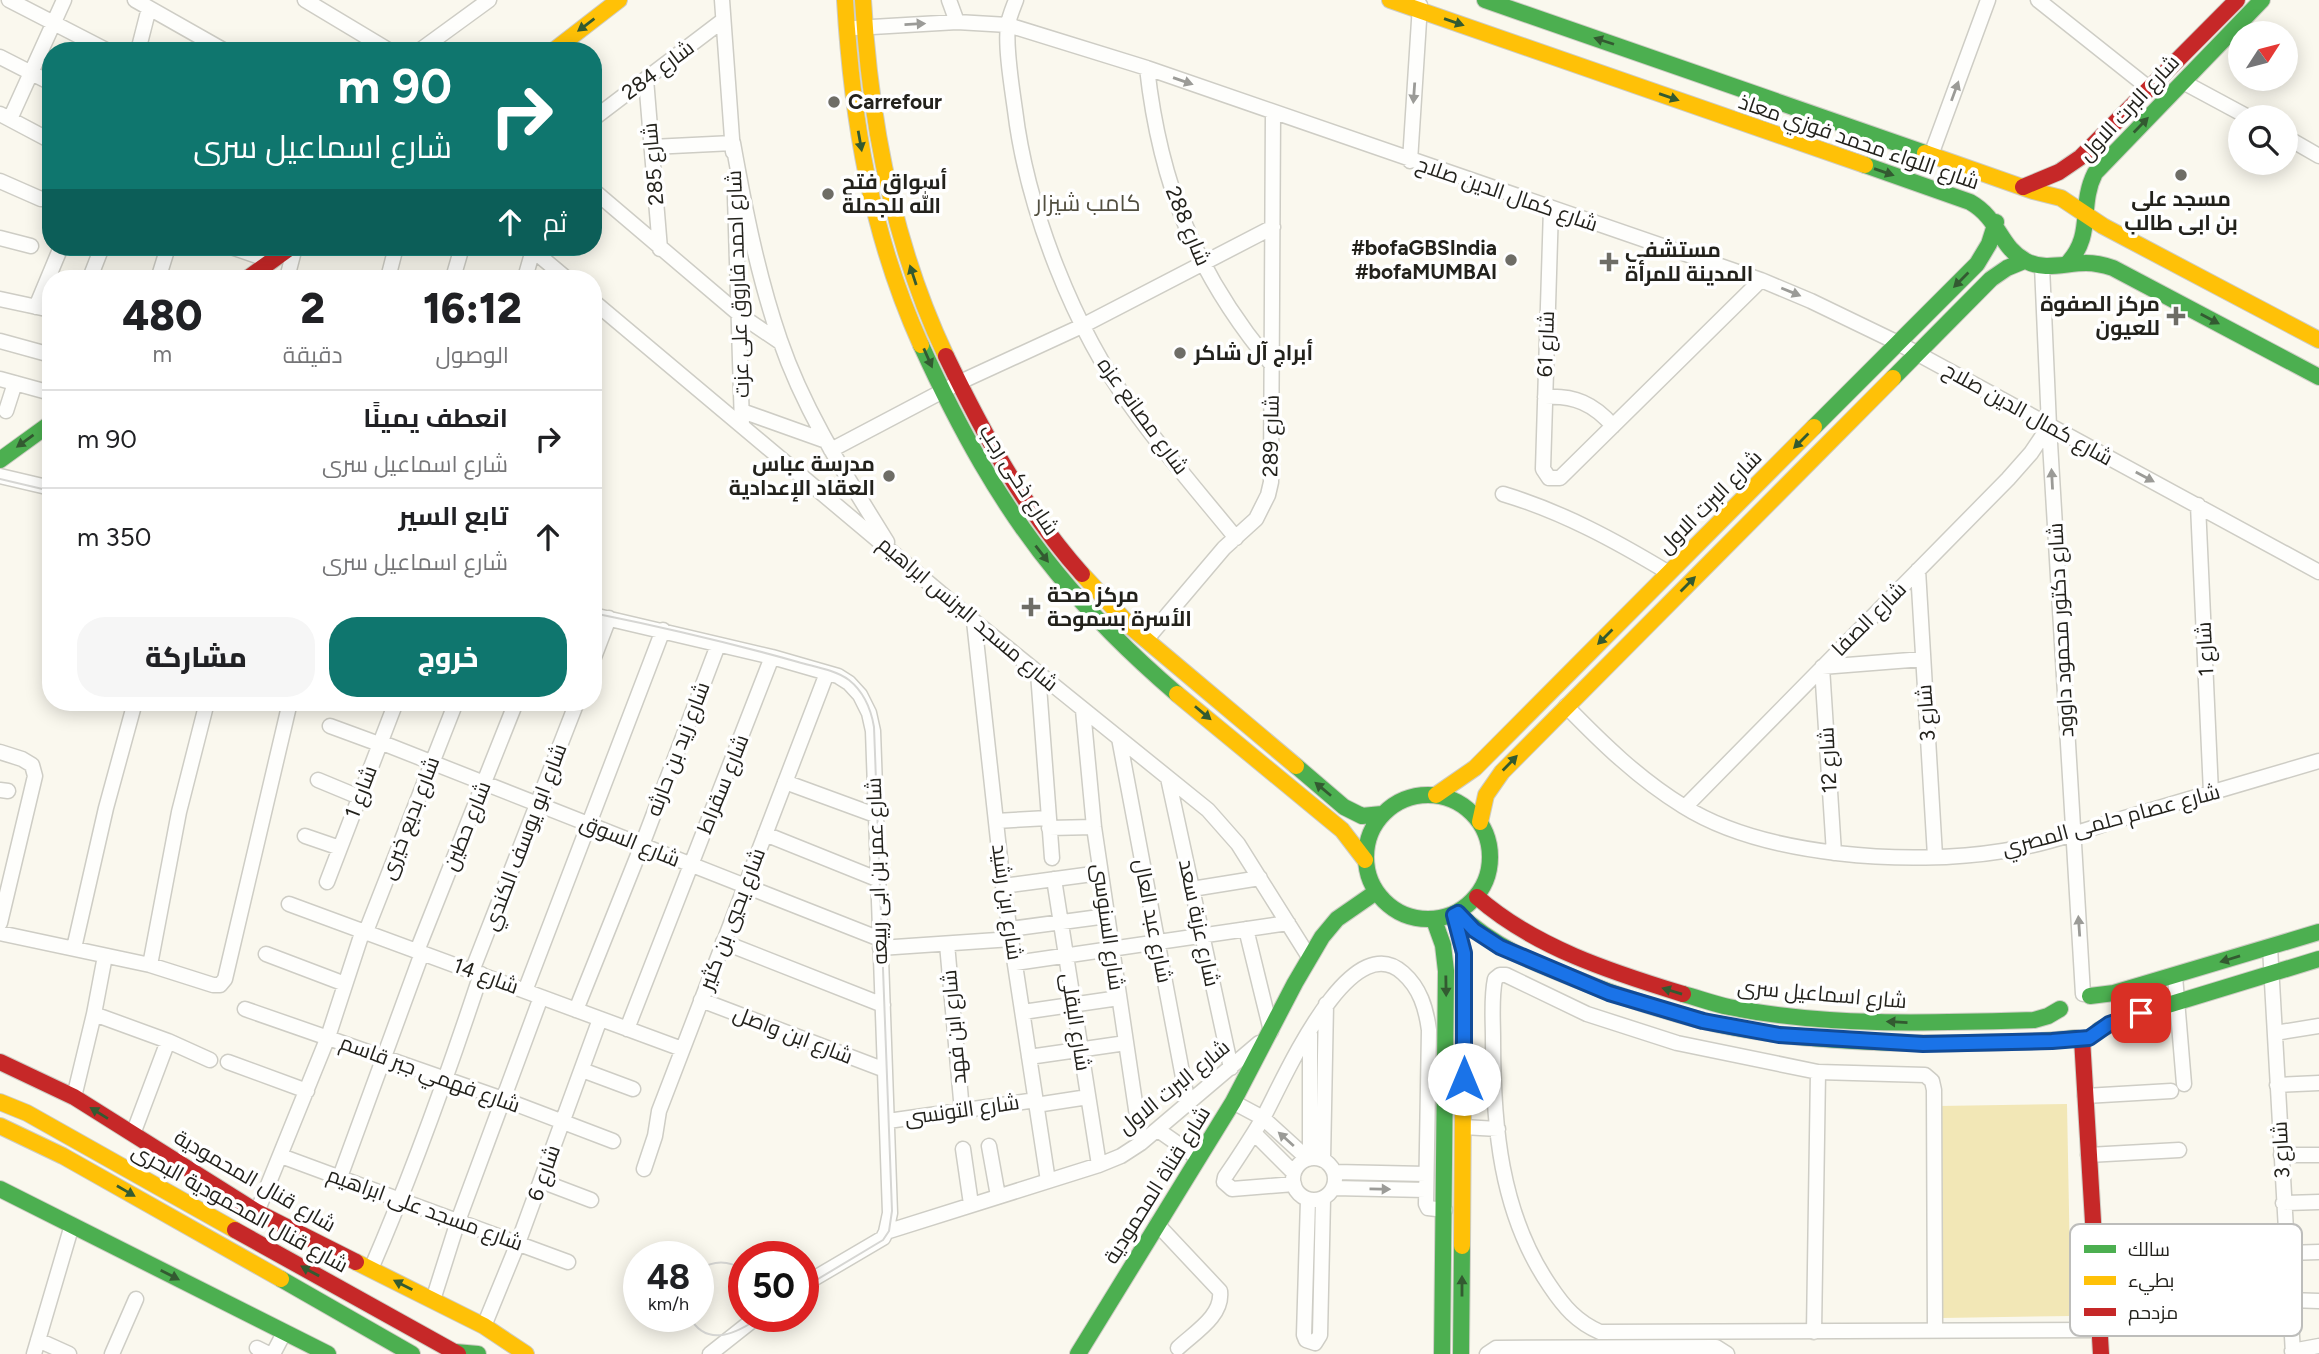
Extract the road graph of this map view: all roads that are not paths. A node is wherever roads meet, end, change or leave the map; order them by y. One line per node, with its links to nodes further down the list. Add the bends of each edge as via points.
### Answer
1 (9, 0): 23 (street)
2 (64, 0): 23 (street)
3 (305, 0): 32 (street)
4 (489, 0): 33 (street)
5 (619, 0): 34 (main road, one-way to 34)
6 (722, 0): 19 (street, شارع احمد فاروق على عزت)
7 (845, 0): 26 (main road, شارع ذكى رجب)
8 (863, 0): 25 (main road, شارع ذكى رجب)
9 (949, 0): 21 (street)
10 (1016, 0): 24 (street, شارع مصانع عزه)
11 (1390, 0): 18 (main road, شارع اللواء محمد فوزي معاذ)
12 (1485, 0): 51 (main road, شارع اللواء محمد فوزي معاذ, one-way to 12)
13 (1988, 0): 51 (street, one-way to 13)
14 (2038, 0): 42 (street)
15 (2237, 0): 22 (main road, شارع البرت الاول)
16 (2262, 0): 20 (main road, شارع البرت الاول)
17 (141, 2): 30 (street); 31 (street)
18 (1420, 5): 53 (street, one-way to 53); 62 (main road, شارع اللواء محمد فوزي معاذ, one-way to 62, via 1970,202)
19 (722, 21): 40 (street, شارع 284); 48 (street, شارع احمد فاروق على عزت)
20 (2241, 21)
21 (957, 22): 24 (street, شارع كمال الدين صلاح); 25 (street, شارع كمال الدين صلاح, one-way to 21)
22 (2215, 22): 27 (main road); 42 (main road, شارع البرت الاول)
23 (54, 23): 28 (street); 29 (street)
24 (1008, 26): 37 (street, شارع كمال الدين صلاح); 84 (street, شارع مصانع عزه, via 1010,78 1025,169)
25 (864, 27): 26 (street, شارع كمال الدين صلاح); 54 (main road, شارع ذكى رجب)
26 (847, 29): 55 (main road, شارع ذكى رجب, one-way to 55, via 854,107)
27 (2228, 34): 41 (main road, شارع البرت الاول)
28 (45, 42)
29 (91, 42)
30 (139, 42)
31 (210, 42)
32 (375, 42)
33 (431, 42)
34 (564, 42)
35 (42, 49): 38 (street)
36 (0, 57): 38 (street)
37 (1147, 68): 45 (street, شارع كمال الدين صلاح, one-way to 45); 73 (street, شارع 288, via 1160,153 1172,194)
38 (31, 73): 39 (street); 46 (street)
39 (42, 78)
40 (646, 79): 44 (street, شارع 284); 50 (street, شارع 285)
41 (2183, 82): 43 (street); 61 (main road, شارع البرت الاول, one-way to 41, via 2087,188 2095,173)
42 (2150, 89): 57 (main road, شارع البرت الاول, via 2081,158)
43 (2228, 106)
44 (602, 111)
45 (1273, 112): 53 (street, شارع كمال الدين صلاح); 63 (street, شارع 289)
46 (5, 117): 47 (street)
47 (42, 136)
48 (733, 143): 50 (street); 83 (street, شارع احمد فاروق على عزت); 88 (street, شارع احمد فاروق على عزت, via 748,228)
49 (2298, 145): 52 (street)
50 (652, 147): 67 (street, شارع 285)
51 (1931, 155): 57 (main road, شارع اللواء محمد فوزي معاذ)
52 (2319, 156)
53 (1409, 161): 60 (street, شارع كمال الدين صلاح)
54 (885, 177): 55 (main road); 97 (main road, شارع ذكى رجب, one-way to 54, via 918,288)
55 (868, 180): 99 (main road, شارع ذكى رجب, one-way to 99, via 902,293)
56 (0, 181): 59 (street)
57 (2023, 187): 61 (main road, شارع اللواء محمد فوزي معاذ, via 2061,198)
58 (602, 198): 67 (street)
59 (42, 199)
60 (1550, 208): 79 (street, شارع كمال الدين صلاح); 100 (street, شارع 61)
61 (2085, 215): 65 (main road, شارع اللواء محمد فوزي معاذ); 74 (main road, شارع البرت الاول, via 2086,237)
62 (1996, 222): 72 (main road, شارع اللواء محمد فوزي معاذ, via 2001,238); 85 (main road, شارع البرت الاول, one-way to 85, via 1977,264)
63 (1273, 227): 73 (street); 93 (street, شارع 289)
64 (0, 238): 66 (street)
65 (2143, 245): 78 (main road, via 2123,259); 86 (main road, شارع اللواء محمد فوزي معاذ)
66 (31, 246)
67 (660, 249): 83 (street)
68 (257, 256): 71 (street)
69 (280, 256): 71 (main road)
70 (540, 256): 77 (street)
71 (272, 261): 76 (main road)
72 (2024, 261): 75 (main road); 90 (main road, شارع البرت الاول, via 1991,279)
73 (1203, 263): 84 (street); 93 (street, شارع 288, via 1237,320)
74 (2067, 264): 75 (main road); 78 (main road, via 2102,265)
75 (2042, 266): 104 (street, شارع دكتور محمود داوود)
76 (259, 270)
77 (557, 270)
78 (2127, 275): 95 (main road, one-way to 95)
79 (1761, 280): 89 (street, شارع كمال الدين صلاح, one-way to 89); 103 (street)
80 (0, 299): 82 (street)
81 (602, 308): 102 (street, شارع مسجد البرنس ابراهيم)
82 (42, 309)
83 (740, 315): 88 (street); 102 (street, شارع احمد فاروق على عزت)
84 (1082, 326): 97 (street); 112 (street, شارع مصانع عزه, via 1132,408)
85 (1912, 329): 89 (main road, شارع البرت الاول); 90 (main road, via 1923,333)
86 (2319, 340)
87 (0, 341): 91 (street)
88 (780, 342): 106 (street, شارع احمد فاروق على عزت)
89 (1898, 343): 90 (street, شارع كمال الدين صلاح); 92 (main road, شارع البرت الاول)
90 (1922, 348): 94 (main road, شارع البرت الاول); 104 (street, شارع كمال الدين صلاح)
91 (42, 353)
92 (1882, 359): 94 (main road, via 1887,369); 116 (main road, شارع البرت الاول, one-way to 116)
93 (1272, 365): 112 (street, شارع 289, via 1271,482 1256,519)
94 (1898, 373): 121 (main road, شارع البرت الاول, one-way to 94)
95 (2319, 377)
96 (7, 381): 98 (street); 101 (street)
97 (958, 383): 99 (street); 124 (main road, شارع ذكى رجب, via 1051,537)
98 (42, 391)
99 (943, 391): 106 (street); 170 (main road, شارع ذكى رجب, one-way to 170, via 1012,512 1049,564 1099,621 1133,655 1342,830)
100 (1545, 397): 103 (street, via 1583,402); 103 (street, شارع 61, via 1543,469 1549,478 1560,478)
101 (6, 411)
102 (742, 418): 106 (street); 113 (street, شارع مسجد البرنس ابراهيم)
103 (1613, 426)
104 (2049, 426): 111 (street, شارع كمال الدين صلاح, one-way to 111); 114 (street, شارع الصفا, via 2015,472); 163 (street, شارع دكتور محمود داوود, one-way to 104)
105 (42, 430): 107 (main road, one-way to 107)
106 (828, 446): 113 (street, شارع احمد فاروق على عزت)
107 (0, 460)
108 (0, 476): 109 (street)
109 (42, 486)
110 (1503, 494): 116 (street, via 1543,506 1607,536)
111 (2197, 505): 115 (street, شارع كمال الدين صلاح); 150 (street, شارع 1)
112 (1236, 538): 124 (street, شارع 289)
113 (894, 552): 120 (street, شارع مسجد البرنس ابراهيم)
114 (1918, 570): 127 (street, شارع 3); 128 (street, شارع الصفا)
115 (2319, 572)
116 (1669, 573): 117 (main road, شارع البرت الاول)
117 (1629, 613): 121 (main road); 151 (main road, شارع البرت الاول, one-way to 151, via 1475,768)
118 (602, 617): 119 (street, شارع عمر بن ابى ربيعه)
119 (609, 618): 122 (street, شارع عمر بن ابى ربيعه); 123 (street)
120 (974, 621): 130 (street, شارع مسجد البرنس ابراهيم); 157 (street, شارع ابن رشيد)
121 (1643, 629): 131 (main road, شارع البرت الاول)
122 (663, 630): 125 (street, شارع عمر بن ابى ربيعه); 160 (street)
123 (602, 636)
124 (1146, 640): 155 (main road, شارع ذكى رجب, one-way to 124, via 1362,816 1344,807)
125 (718, 645): 126 (street, شارع عمر بن ابى ربيعه); 165 (street, شارع زيد بن حارثه)
126 (772, 657): 129 (street, شارع عمر بن ابى ربيعه); 171 (street, شارع سقراط)
127 (1923, 659): 128 (street); 168 (street, شارع 3)
128 (1822, 667): 154 (street, شارع الصفا); 167 (street, شارع 12)
129 (827, 673): 148 (street, شارع يحيي بن كثير); 156 (street, شارع عمر بن ابى ربيعه, via 856,689 869,713)
130 (1038, 673): 132 (street, شارع مسجد البرنس ابراهيم); 159 (street)
131 (1566, 706): 154 (street, شارع عصام حلمى المصري, via 1621,760); 158 (main road, شارع البرت الاول, one-way to 131, via 1493,782)
132 (1083, 710): 141 (street, شارع مسجد البرنس ابراهيم); 161 (street, شارع السنوسى)
133 (133, 711): 200 (street)
134 (205, 711): 209 (street)
135 (288, 711): 209 (street, via 225,979 213,985)
136 (392, 711): 142 (street, شارع 1)
137 (452, 711): 145 (street, شارع بديع خيرى)
138 (512, 711): 149 (street, شارع حطين)
139 (574, 711): 153 (street, شارع ابو يوسف الكندي)
140 (330, 726): 142 (street, شارع السوق)
141 (1119, 738): 146 (street, شارع مسجد البرنس ابراهيم); 196 (street, شارع عبد العال)
142 (380, 743): 145 (street, شارع السوق); 152 (street, شارع 1)
143 (0, 752): 187 (street, via 32,765 35,776)
144 (2319, 761): 150 (street, شارع عصام حلمى المصري)
145 (431, 762): 149 (street, شارع السوق); 192 (street, شارع بديع خيرى)
146 (1168, 778): 173 (street, شارع مسجد البرنس ابراهيم, via 1224,826); 179 (street, شارع عزبة سعد)
147 (317, 780): 152 (street)
148 (785, 782): 156 (street); 162 (street, شارع يحيي بن كثير)
149 (484, 783): 153 (street, شارع السوق); 202 (street, شارع حطين)
150 (2211, 793): 163 (street, شارع عصام حلمى المصري)
151 (1436, 795): 155 (main road, via 1397,802); 158 (main road, via 1461,804)
152 (359, 797): 166 (street, شارع 1)
153 (538, 804): 160 (street, شارع السوق); 210 (street, شارع ابو يوسف الكندي)
154 (1685, 807): 167 (street, شارع عصام حلمى المصري, via 1756,837)
155 (1382, 814): 170 (main road, via 1369,835)
156 (875, 816): 175 (street, شارع عمر بن ابى ربيعه)
157 (996, 821): 159 (street); 178 (street, شارع ابن رشيد)
158 (1480, 822): 181 (main road, via 1490,860)
159 (1049, 823): 161 (street); 169 (street)
160 (590, 825): 165 (street, شارع السوق); 214 (street)
161 (1094, 827): 172 (street, شارع السنوسى)
162 (765, 834): 175 (street); 177 (street, شارع يحيي بن كثير)
163 (2073, 834): 168 (street, شارع عصام حلمى المصري, via 2006,851); 215 (street, شارع دكتور محمود داوود, one-way to 163)
164 (305, 836): 166 (street)
165 (642, 845): 171 (street, شارع السوق); 225 (street, شارع زيد بن حارثه)
166 (340, 848): 176 (street, شارع 1)
167 (1834, 853): 168 (street, شارع عصام حلمى المصري)
168 (1935, 856)
169 (1052, 858)
170 (1366, 860): 180 (main road)
171 (691, 864): 177 (street, شارع السوق); 233 (street, شارع سقراط)
172 (1100, 873): 174 (street); 184 (street, شارع السنوسى)
173 (1260, 878): 179 (street); 188 (street, شارع مسجد البرنس ابراهيم)
174 (1054, 879): 178 (street); 186 (street, شارع البقلى)
175 (877, 880): 197 (street, شارع عمر بن ابى ربيعه)
176 (327, 882)
177 (745, 886): 195 (street, شارع يحيي بن كثير); 197 (street, شارع السوق)
178 (1003, 886): 193 (street, شارع ابن رشيد)
179 (1192, 889): 194 (street, شارع عزبة سعد)
180 (1376, 892): 185 (main road, via 1401,914); 206 (main road, شارع البرت الاول, via 1337,919)
181 (1477, 897): 183 (main road); 228 (main road, شارع اسماعيل سرى, one-way to 181, via 1727,1007 1618,974 1511,924)
182 (289, 904): 192 (street, شارع 14)
183 (1456, 914): 185 (main road); 238 (main road, شارع اسماعيل سرى, via 1500,947 1609,993 1722,1026); 275 (main road, via 1464,953)
184 (1107, 916): 186 (street); 201 (street, شارع السنوسى)
185 (1434, 920): 310 (main road, one-way to 310, via 1446,971)
186 (1061, 922): 193 (street); 205 (street, شارع البقلى)
187 (0, 923)
188 (1288, 923): 189 (street); 206 (street, شارع مسجد البرنس ابراهيم)
189 (1246, 929): 194 (street); 236 (street)
190 (2319, 932): 199 (main road)
191 (0, 933): 200 (street)
192 (364, 933): 202 (street, شارع 14); 213 (street, شارع بديع خيرى)
193 (1011, 934): 198 (street); 208 (street, شارع ابن رشيد)
194 (1202, 936): 196 (street); 252 (street, شارع عزبة سعد)
195 (723, 942): 218 (street, شارع يحيي بن كثير); 222 (street)
196 (1156, 942): 201 (street); 269 (street, شارع عبد العال)
197 (880, 944): 198 (street); 222 (street, شارع عمر بن ابى ربيعه)
198 (947, 944): 270 (street, شارع ابن فهد)
199 (2270, 947): 211 (street, شارع 3); 212 (main road, one-way to 212)
200 (74, 948): 204 (street)
201 (1111, 949): 205 (street); 217 (street, شارع السنوسى)
202 (420, 952): 210 (street, شارع 14); 247 (street, شارع حطين)
203 (266, 954): 213 (street)
204 (105, 956): 209 (street); 227 (street)
205 (1066, 956): 208 (street); 220 (street, شارع البقلى)
206 (1309, 957): 236 (main road, شارع البرت الاول)
207 (2319, 959): 211 (main road)
208 (1015, 963): 226 (street, شارع ابن رشيد)
209 (150, 965)
210 (477, 973): 214 (street, شارع 14); 257 (street, شارع ابو يوسف الكندي)
211 (2272, 973): 219 (main road); 237 (street, شارع 3)
212 (2175, 976): 215 (main road, via 2109,995); 219 (street)
213 (345, 984): 239 (street, شارع بديع خيرى)
214 (525, 991): 216 (street, شارع 14)
215 (2086, 995): 224 (main road, via 2070,997); 234 (main road, via 2103,1010)
216 (541, 997): 225 (street, شارع 14); 265 (street)
217 (1119, 998): 220 (street); 242 (street, شارع السنوسى)
218 (701, 1000): 245 (street, شارع يحيي بن كثير); 254 (street, شارع ابن واصل)
219 (2177, 1002): 234 (main road); 262 (street, via 2178,1088)
220 (1073, 1004): 226 (street); 246 (street, شارع البقلى)
221 (1326, 1004): 235 (street); 256 (street); 294 (street, via 1358,971 1382,962 1395,966 1415,987 1429,1030)
222 (883, 1005): 254 (street, شارع عمر بن ابى ربيعه)
223 (245, 1009): 239 (street, شارع فهمي جبر قاسم)
224 (2060, 1009): 230 (main road, شارع اسماعيل سرى, via 2034,1020); 240 (main road, via 2064,1031)
225 (576, 1010): 229 (street, شارع 14)
226 (1023, 1012): 248 (street, شارع ابن رشيد)
227 (94, 1014): 241 (street); 263 (street)
228 (1781, 1016): 231 (main road, شارع اسماعيل سرى, one-way to 228); 238 (main road)
229 (600, 1019): 233 (street, شارع 14); 253 (street, شارع 6)
230 (1988, 1021): 231 (main road, شارع اسماعيل سرى); 243 (main road)
231 (1922, 1024): 244 (main road)
232 (2319, 1026): 237 (street)
233 (627, 1029): 245 (street, شارع 14)
234 (2099, 1030): 240 (main road)
235 (1310, 1031): 256 (street); 271 (street)
236 (1270, 1033): 252 (street, شارع البرت الاول); 268 (main road, شارع قناة المحمودية)
237 (2275, 1033): 259 (street, شارع 3)
238 (1779, 1035): 244 (main road, شارع اسماعيل سرى)
239 (328, 1037): 247 (street, شارع فهمي جبر قاسم); 261 (street, شارع بديع خيرى)
240 (2079, 1039): 243 (main road, شارع اسماعيل سرى); 262 (main road)
241 (168, 1041): 249 (street); 279 (street)
242 (1126, 1043): 246 (street); 281 (street, شارع السنوسى)
243 (1990, 1043): 244 (main road, شارع اسماعيل سرى)
244 (1923, 1044)
245 (682, 1049): 292 (street, شارع يحيي بن كثير)
246 (1081, 1050): 248 (street); 264 (street, شارع البقلى)
247 (384, 1057): 257 (street, شارع فهمي جبر قاسم); 295 (street, شارع حطين)
248 (1029, 1057): 267 (street, شارع ابن رشيد)
249 (211, 1060)
250 (0, 1062): 263 (main road, شارع قنال المحمودية)
251 (228, 1062): 261 (street)
252 (1231, 1068): 269 (street, شارع البرت الاول)
253 (582, 1070): 260 (street); 273 (street, شارع 6)
254 (885, 1070): 272 (street, شارع عمر بن ابى ربيعه)
255 (1818, 1072): 276 (street, via 1631,1030 1500,975 1495,979 1493,999); 328 (street, via 1916,1074 1932,1081); 330 (street)
256 (1318, 1076): 290 (street)
257 (446, 1079): 265 (street, شارع فهمي جبر قاسم); 305 (street, شارع ابو يوسف الكندي)
258 (2319, 1083): 259 (street)
259 (2277, 1085): 288 (street, شارع 3)
260 (633, 1090)
261 (307, 1091): 287 (street, شارع بديع خيرى)
262 (2085, 1096): 285 (main road)
263 (74, 1097): 279 (main road, شارع قنال المحمودية, one-way to 263)
264 (1088, 1097): 267 (street, شارع التونسى); 291 (street, شارع البقلى)
265 (503, 1099): 273 (street, شارع فهمي جبر قاسم); 312 (street)
266 (0, 1102): 340 (main road, شارع قنال المحمودية البحرى, one-way to 266)
267 (1036, 1102): 270 (street, شارع التونسى); 298 (street, شارع ابن رشيد)
268 (1233, 1102): 271 (street); 289 (main road, شارع قناة المحمودية)
269 (1188, 1104): 277 (street, شارع البرت الاول)
270 (961, 1111): 272 (street, شارع التونسى)
271 (1263, 1118): 278 (street); 290 (street, one-way to 271)
272 (887, 1121): 317 (street, شارع عمر بن ابى ربيعه, via 891,1196)
273 (562, 1122): 280 (street, شارع فهمي جبر قاسم); 297 (street, شارع 6)
274 (0, 1126): 344 (main road, شارع قنال المحمودية البحرى, one-way to 344, via 63,1156)
275 (1463, 1127): 276 (street); 350 (main road, one-way to 275)
276 (1498, 1129): 330 (street, via 1503,1176 1535,1265 1562,1304 1586,1326 1600,1332)
277 (1158, 1130): 281 (street, شارع البرت الاول); 289 (street)
278 (1254, 1133): 296 (street); 296 (street, via 1225,1177 1227,1186 1232,1189)
279 (133, 1134): 311 (main road, شارع قنال المحمودية)
280 (613, 1141)
281 (1141, 1143): 291 (street, شارع البرت الاول)
282 (989, 1146): 302 (street)
283 (963, 1149): 309 (street)
284 (2179, 1150): 285 (street)
285 (2088, 1155): 314 (main road)
286 (2319, 1155): 288 (street)
287 (281, 1156): 295 (street, شارع مسجد على ابراهيم); 311 (street, شارع بديع خيرى)
288 (2281, 1156): 308 (street, شارع 3)
289 (1198, 1158): 313 (main road, شارع قناة المحمودية)
290 (1314, 1159): 293 (street); 296 (street, via 1302,1162)
291 (1099, 1165): 298 (street, شارع البرت الاول)
292 (644, 1169)
293 (1335, 1172): 294 (street); 299 (street)
294 (1426, 1174): 301 (street)
295 (340, 1177): 305 (street, شارع مسجد على ابراهيم)
296 (1294, 1179): 303 (street, via 1301,1196)
297 (541, 1181): 306 (street); 318 (street, شارع 6)
298 (1048, 1181): 302 (street, شارع البرت الاول)
299 (1334, 1188): 301 (street, one-way to 301); 304 (street)
300 (0, 1189): 316 (main road)
301 (1426, 1190): 310 (street, via 1428,1208)
302 (998, 1196): 309 (street, شارع البرت الاول)
303 (1308, 1199): 304 (street); 320 (street)
304 (1323, 1199): 321 (street)
305 (401, 1200): 312 (street, شارع مسجد على ابراهيم); 322 (street, شارع ابو يوسف الكندي)
306 (591, 1200)
307 (2319, 1202): 308 (street)
308 (2283, 1203): 315 (street, شارع 3)
309 (971, 1204): 317 (street, شارع البرت الاول)
310 (1444, 1210): 349 (main road)
311 (257, 1212): 322 (main road, شارع قنال المحمودية)
312 (458, 1222): 318 (street, شارع مسجد على ابراهيم); 325 (street)
313 (1157, 1224): 335 (street, via 1220,1291 1222,1301 1218,1311); 348 (main road, شارع قناة المحمودية)
314 (2092, 1224)
315 (2284, 1224)
316 (72, 1225): 331 (main road, one-way to 331); 334 (street)
317 (886, 1232): 323 (street)
318 (518, 1244): 319 (street, شارع مسجد على ابراهيم); 326 (street, شارع 6)
319 (568, 1262)
320 (1306, 1267): 321 (street); 321 (street, via 1304,1335 1310,1343 1321,1335)
321 (1322, 1268)
322 (372, 1269): 325 (main road, شارع قنال المحمودية, one-way to 322)
323 (819, 1276)
324 (136, 1299): 342 (street)
325 (433, 1300): 326 (main road, شارع قنال المحمودية)
326 (484, 1326): 346 (main road, شارع قنال المحمودية)
327 (2070, 1330): 328 (street)
328 (1935, 1331): 330 (street)
329 (738, 1332): 347 (street)
330 (1814, 1332)
331 (284, 1333): 338 (street); 343 (main road)
332 (2100, 1336): 353 (main road)
333 (2319, 1346): 339 (street)
334 (36, 1347): 341 (street)
335 (1178, 1348)
336 (1551, 1351): 337 (street); 351 (street, via 1496,1348)
337 (1631, 1351): 352 (street, via 1716,1347)
338 (266, 1352)
339 (2292, 1352)
340 (457, 1353): 345 (main road)
341 (69, 1354)
342 (112, 1354)
343 (328, 1354)
344 (412, 1354)
345 (478, 1354)
346 (526, 1354)
347 (710, 1354)
348 (1078, 1354)
349 (1442, 1354)
350 (1461, 1354)
351 (1488, 1354)
352 (1727, 1354)
353 (2101, 1354)

